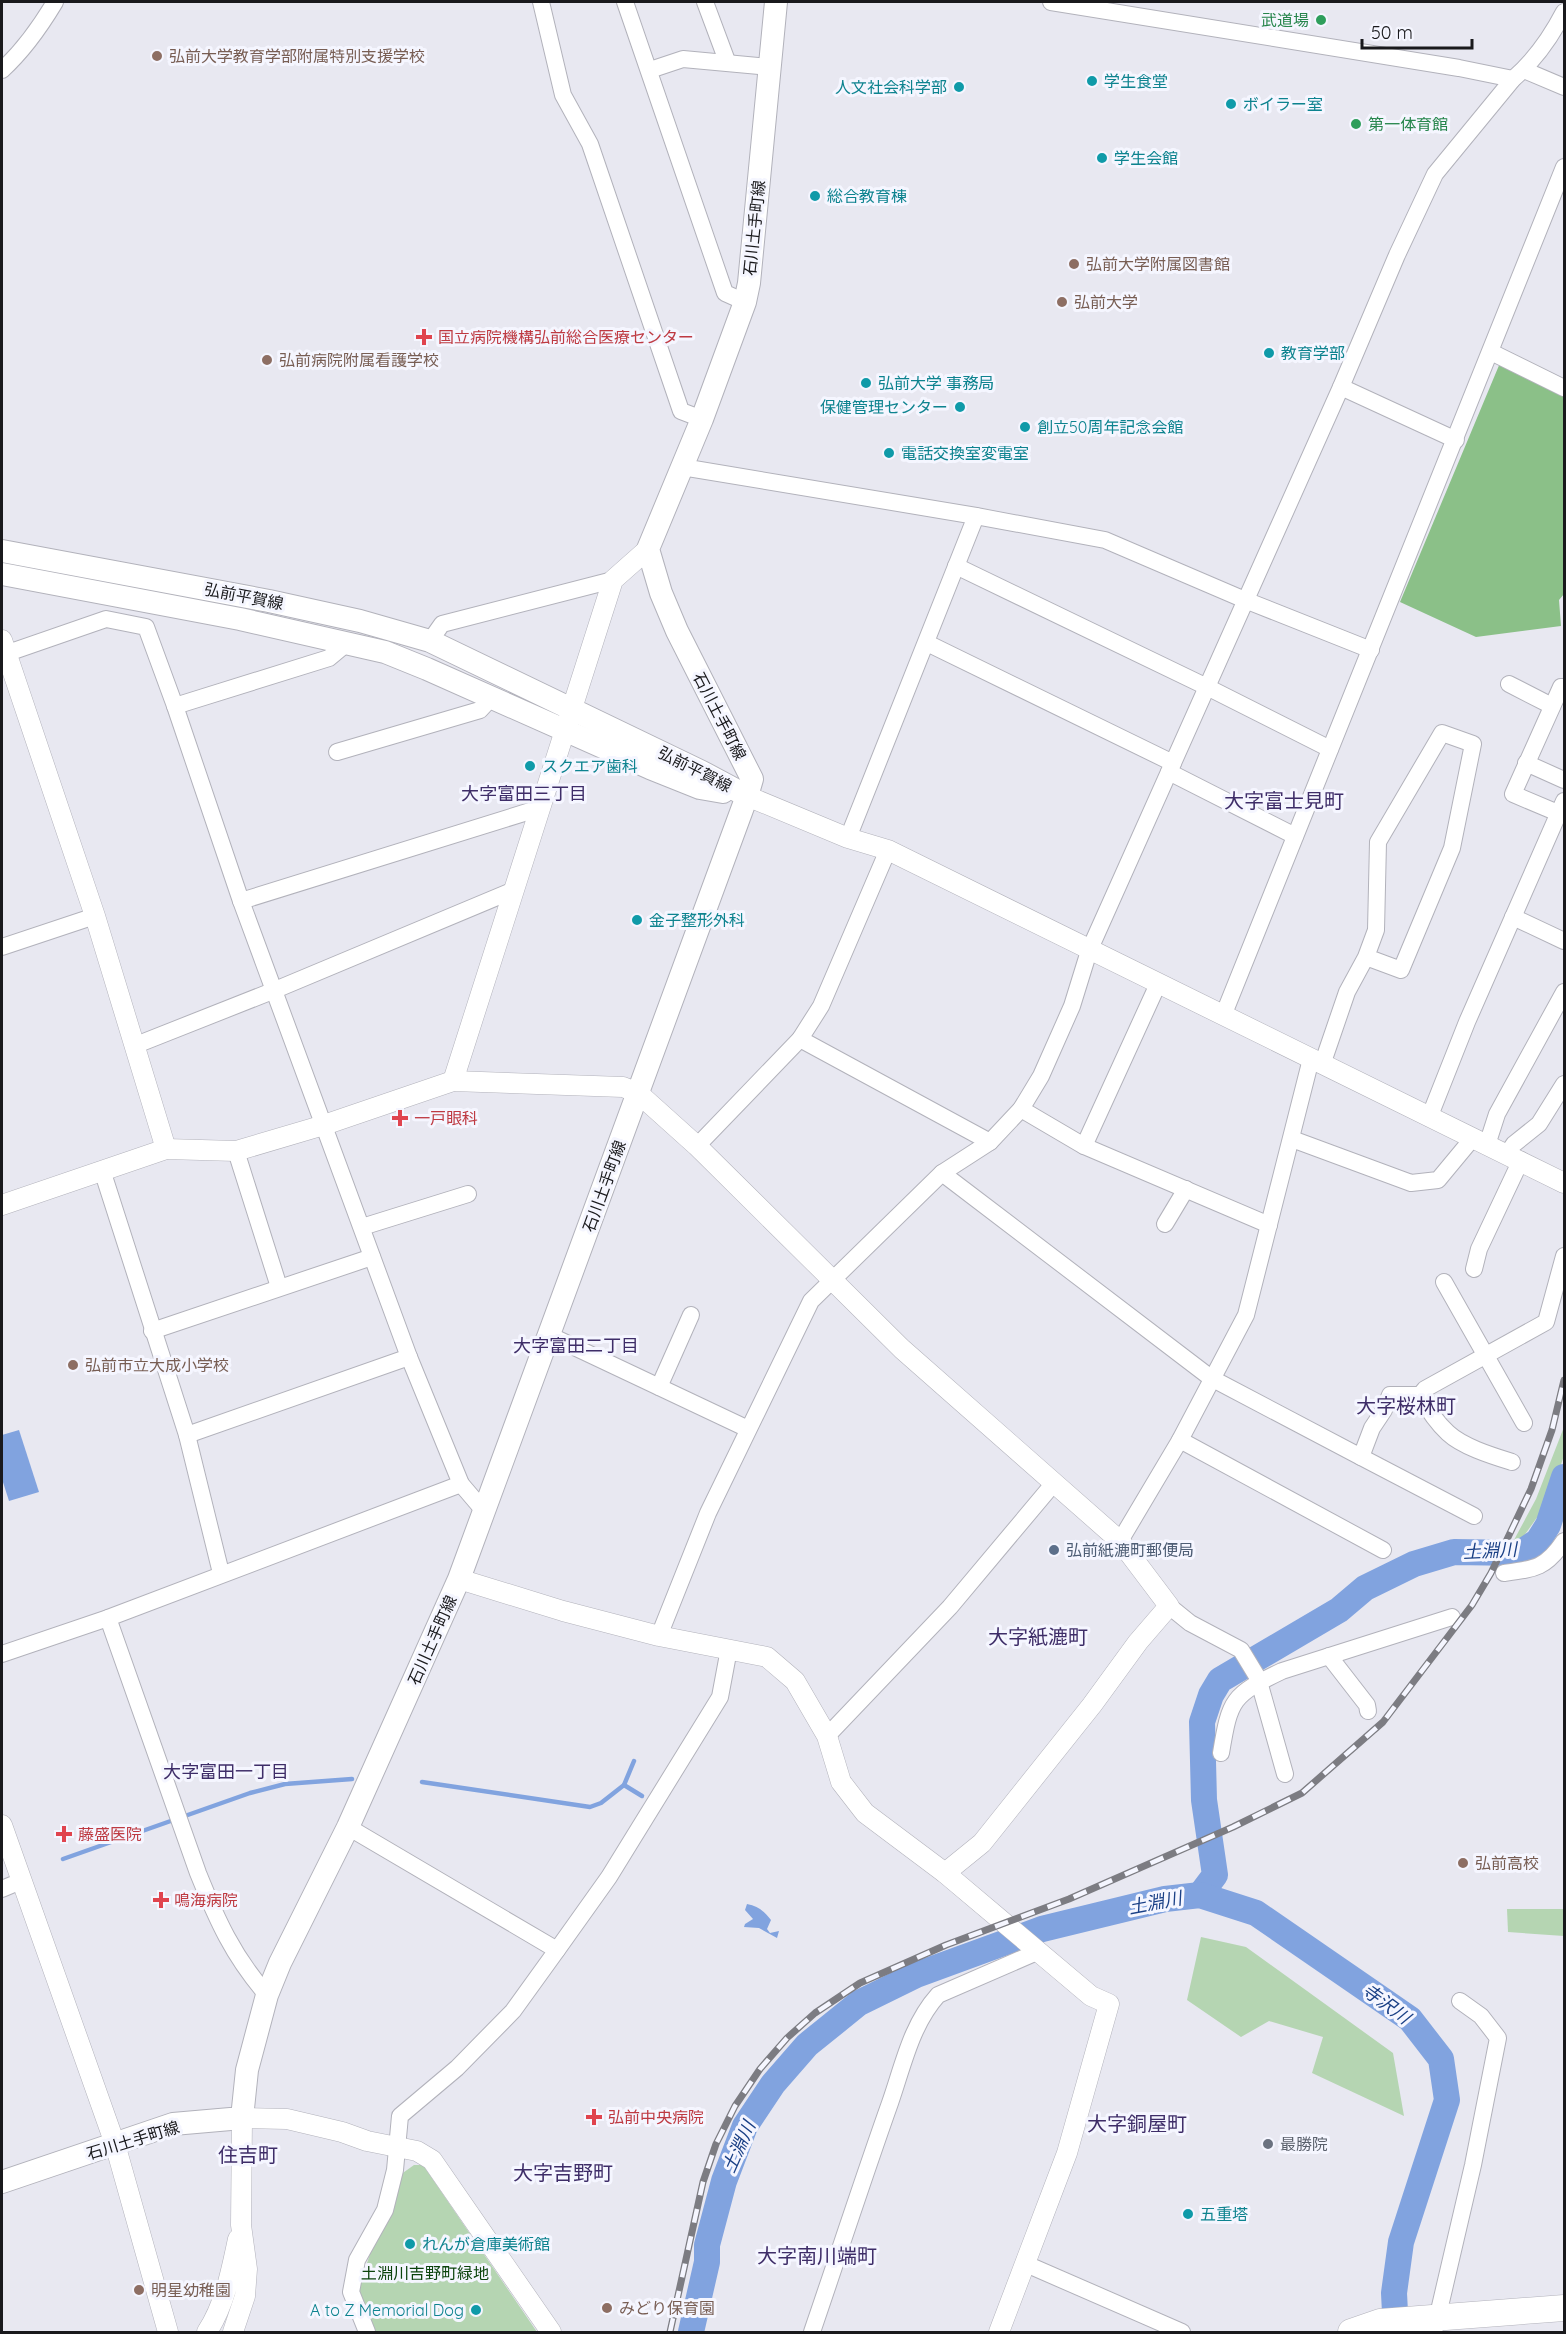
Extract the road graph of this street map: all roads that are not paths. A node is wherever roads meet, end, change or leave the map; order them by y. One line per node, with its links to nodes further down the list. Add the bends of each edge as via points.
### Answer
1 (55, 2): 10 (street, via 42,24)
2 (541, 2): 19 (street, via 563,95 590,144 681,411)
3 (625, 2): 11 (street)
4 (705, 2): 8 (street)
5 (776, 2): 9 (main road, 石川土手町線)
6 (1051, 2): 12 (street, via 1459,68)
7 (1564, 12): 12 (street, via 1553,33)
8 (727, 62): 9 (street); 11 (street, via 683,59)
9 (770, 67): 15 (main road, 石川土手町線)
10 (2, 70)
11 (650, 70): 15 (street, via 726,293)
12 (1518, 74): 13 (street); 17 (street, via 1435,174)
13 (1564, 87)
14 (1564, 167): 16 (street)
15 (745, 302): 19 (main road, 石川土手町線)
16 (1491, 352): 18 (street); 20 (street)
17 (1341, 387): 20 (street); 28 (street)
18 (1564, 388)
19 (702, 418): 21 (main road, 石川土手町線)
20 (1456, 440): 33 (street)
21 (682, 467): 22 (street); 23 (main road, 石川土手町線)
22 (976, 516): 25 (street); 28 (street, via 1105,540)
23 (648, 549): 27 (street); 47 (main road, 石川土手町線, via 678,631 752,778)
24 (2, 551): 29 (main road, 弘前平賀線, via 269,601)
25 (956, 566): 31 (street); 35 (street)
26 (2, 574): 30 (main road, 弘前平賀線)
27 (613, 580): 29 (street, via 442,624); 40 (street)
28 (1245, 600): 33 (street); 35 (street)
29 (430, 641): 40 (main road, 弘前平賀線)
30 (347, 643): 37 (main road, 弘前平賀線, via 406,660); 38 (street, via 329,658)
31 (927, 644): 45 (street); 51 (street)
32 (3, 650): 38 (street, via 106,619 146,627); 55 (street)
33 (1371, 650): 42 (street)
34 (1509, 684): 39 (street)
35 (1207, 687): 42 (street); 45 (street)
36 (1564, 687): 39 (street)
37 (491, 698): 41 (main road, 弘前平賀線); 43 (street, via 480,710)
38 (175, 706): 54 (street)
39 (1552, 706): 44 (street)
40 (572, 709): 41 (street); 47 (main road, 弘前平賀線)
41 (565, 732): 47 (main road, 弘前平賀線, via 700,788); 49 (street)
42 (1330, 749): 50 (street)
43 (337, 752)
44 (1526, 763): 46 (street); 48 (street, via 1513,794)
45 (1171, 768): 50 (street); 59 (street)
46 (1564, 780)
47 (747, 796): 51 (street); 70 (main road, 石川土手町線)
48 (1561, 807): 56 (street)
49 (540, 808): 53 (street); 54 (street)
50 (1295, 836): 64 (street)
51 (848, 838): 52 (street)
52 (888, 850): 59 (street); 65 (street, via 820,1006)
53 (514, 890): 62 (street); 68 (street)
54 (241, 902): 62 (street)
55 (95, 916): 58 (street); 66 (street)
56 (1513, 917): 57 (street); 72 (street)
57 (1564, 941)
58 (2, 947)
59 (1089, 951): 61 (street); 71 (street, via 1072,1006)
60 (1366, 957): 60 (street, via 1401,970 1452,848 1473,744 1442,733 1378,842 1376,930); 67 (street)
61 (1158, 984): 64 (street); 78 (street)
62 (275, 990): 66 (street); 73 (street)
63 (1564, 993): 76 (street)
64 (1223, 1016): 67 (street)
65 (800, 1039): 75 (street); 77 (street)
66 (136, 1045): 79 (street)
67 (1316, 1062): 72 (street); 74 (street)
68 (453, 1081): 70 (street, via 623,1087); 73 (street)
69 (1564, 1084): 81 (street, via 1539,1124 1514,1144)
70 (638, 1093): 77 (street); 99 (main road, 石川土手町線)
71 (1022, 1109): 75 (street); 78 (street)
72 (1430, 1118): 76 (street)
73 (324, 1125): 80 (street); 90 (street)
74 (1292, 1138): 76 (street, via 1411,1183 1438,1180); 89 (street)
75 (990, 1142): 83 (street)
76 (1479, 1142): 81 (street)
77 (697, 1146): 94 (street)
78 (1084, 1146): 85 (street)
79 (166, 1149): 80 (street); 82 (street)
80 (236, 1151): 96 (street)
81 (1514, 1157): 84 (street); 93 (street)
82 (102, 1170): 87 (street); 98 (street)
83 (942, 1173): 94 (street); 102 (street)
84 (1564, 1183)
85 (1185, 1189): 88 (street); 89 (street)
86 (468, 1194): 90 (street)
87 (2, 1205)
88 (1166, 1224)
89 (1269, 1225): 102 (street, via 1246,1315)
90 (362, 1227): 92 (street)
91 (1564, 1256): 100 (street, via 1546,1322)
92 (372, 1257): 96 (street); 101 (street)
93 (1474, 1269)
94 (830, 1281): 106 (street, via 811,1301); 111 (street)
95 (1444, 1282): 100 (street)
96 (279, 1287): 98 (street)
97 (691, 1315): 103 (street)
98 (152, 1331): 107 (street)
99 (549, 1335): 103 (street); 113 (main road, 石川土手町線)
100 (1485, 1356): 104 (street); 105 (street)
101 (409, 1357): 107 (street); 112 (street)
102 (1211, 1378): 108 (street); 109 (street)
103 (658, 1387): 106 (street)
104 (1420, 1395): 109 (street, via 1390,1395); 110 (street, via 1449,1434)
105 (1524, 1423)
106 (748, 1429): 124 (street, via 708,1513)
107 (187, 1435): 118 (street)
108 (1180, 1440): 115 (street); 117 (street)
109 (1361, 1457): 114 (street)
110 (1512, 1462)
111 (1054, 1483): 115 (street); 130 (street, via 950,1607)
112 (461, 1484): 113 (street); 118 (street)
113 (484, 1511): 120 (main road, 石川土手町線)
114 (1474, 1516)
115 (1120, 1541): 121 (street)
116 (1564, 1541): 119 (street, via 1556,1554 1536,1569)
117 (1383, 1550)
118 (221, 1573): 123 (street)
119 (1504, 1573)
120 (459, 1579): 124 (street); 134 (main road, 石川土手町線)
121 (1169, 1606): 128 (street, via 1190,1623 1241,1650); 135 (street, via 982,1843)
122 (1452, 1617): 127 (street)
123 (108, 1618): 126 (street); 140 (street, via 198,1873 228,1941)
124 (659, 1636): 125 (street)
125 (729, 1649): 130 (street, via 767,1657 795,1681); 138 (street, via 720,1697 609,1877)
126 (2, 1654)
127 (1329, 1656): 128 (street); 129 (street)
128 (1258, 1680): 131 (street, via 1236,1699 1227,1718); 132 (street)
129 (1368, 1711)
130 (827, 1736): 135 (street, via 841,1782 865,1813)
131 (1221, 1754)
132 (1285, 1774)
133 (2, 1825): 136 (street)
134 (348, 1827): 138 (street); 140 (main road, 石川土手町線)
135 (945, 1873): 139 (street)
136 (21, 1881): 137 (street); 143 (street)
137 (2, 1889)
138 (557, 1950): 144 (street, via 513,2011 457,2068 400,2116)
139 (1037, 1952): 147 (street, via 1091,1996 1109,2004 1067,2153); 155 (street, via 938,1995 927,2007 917,2025)
140 (267, 1995): 142 (main road, 石川土手町線, via 247,2070)
141 (1460, 2001): 149 (street, via 1481,2016 1498,2038 1473,2165)
142 (242, 2118): 143 (main road, 石川土手町線, via 173,2124); 144 (street, via 287,2119); 146 (street)
143 (115, 2144): 145 (main road, 石川土手町線); 150 (street)
144 (396, 2147): 153 (street, via 385,2210 357,2260 351,2292); 154 (street, via 417,2151 432,2160)
145 (2, 2182)
146 (241, 2225): 151 (street, via 226,2292); 152 (street, via 247,2269 245,2296)
147 (1026, 2264): 156 (street); 157 (street)
148 (1564, 2308): 149 (main road)
149 (1434, 2322): 158 (main road, via 1380,2322)
150 (168, 2332)
151 (207, 2332)
152 (233, 2332)
153 (367, 2332)
154 (551, 2332)
155 (812, 2332)
156 (999, 2332)
157 (1182, 2332)
158 (1351, 2332)

